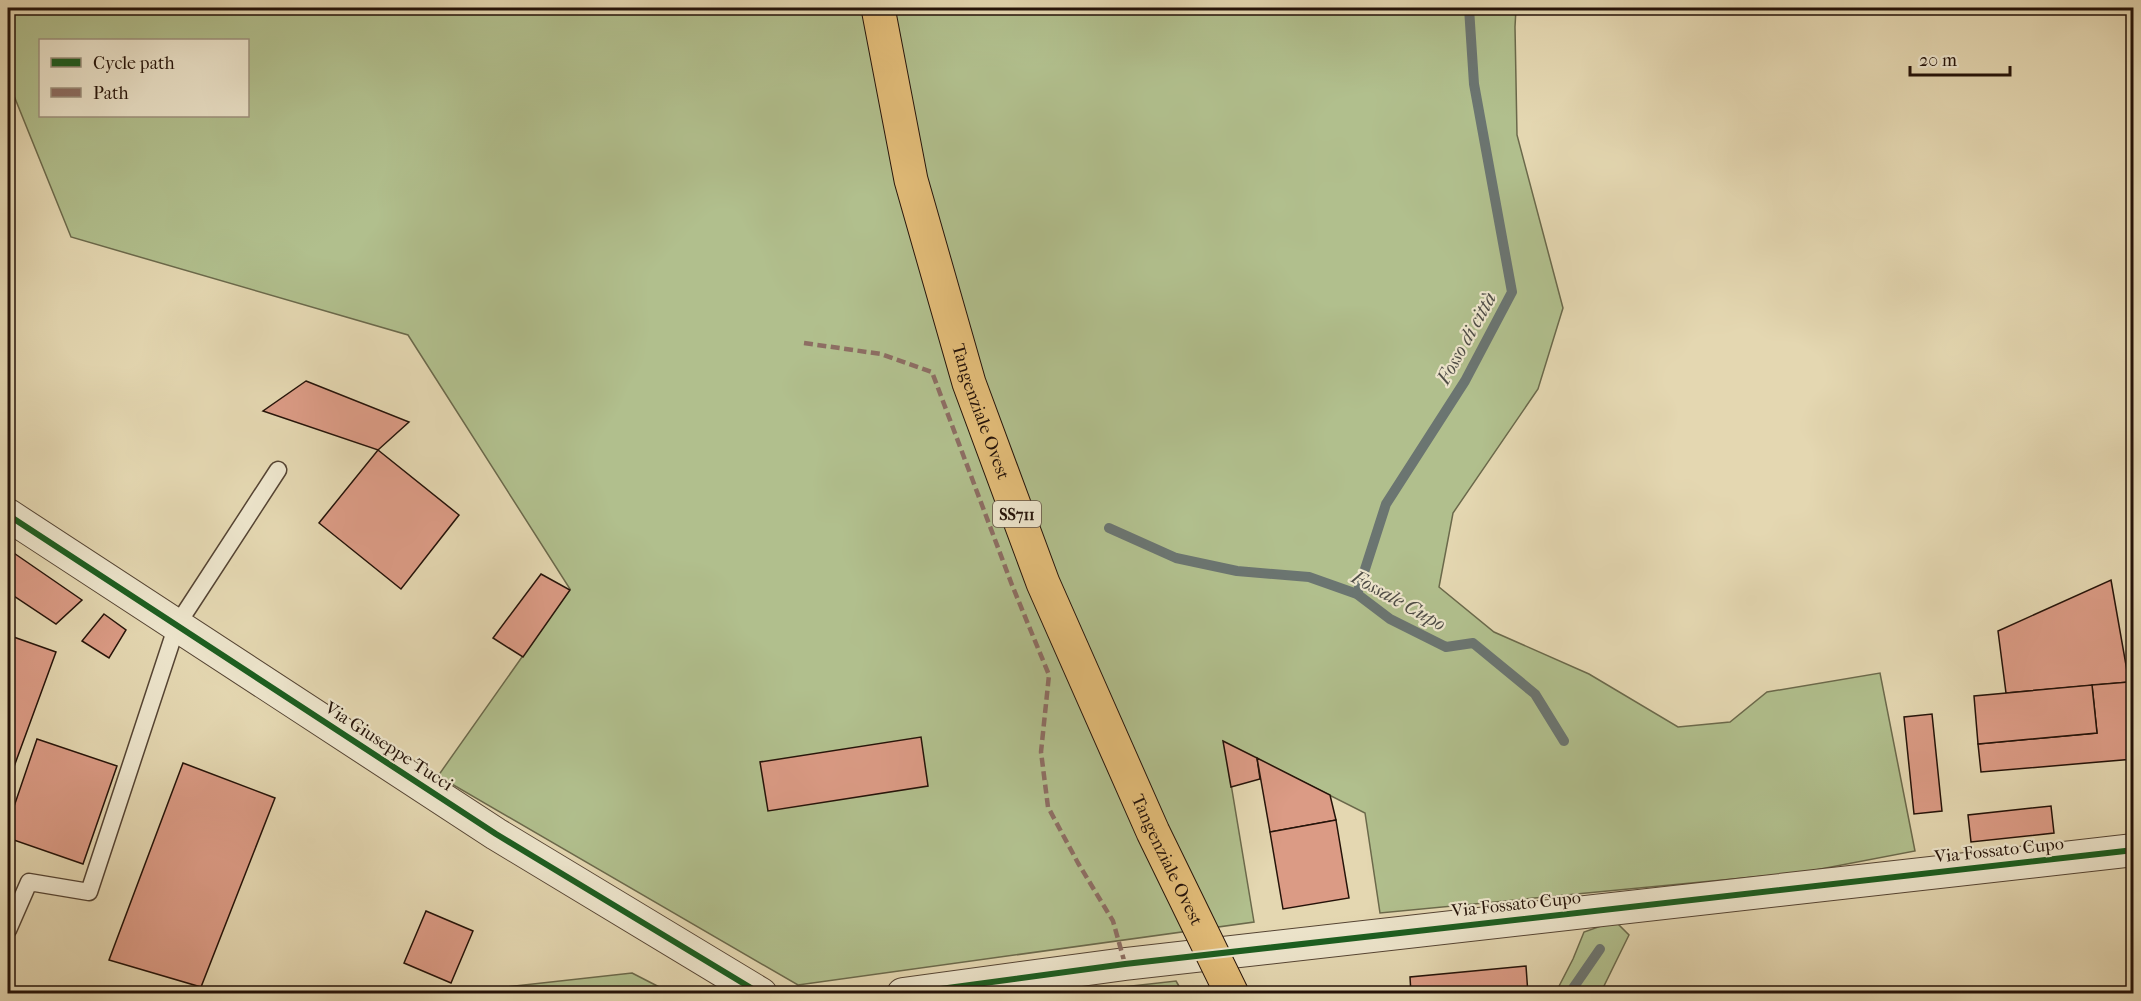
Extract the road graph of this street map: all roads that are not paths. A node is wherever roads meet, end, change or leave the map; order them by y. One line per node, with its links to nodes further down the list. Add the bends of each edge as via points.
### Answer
1 (878, 8): 9 (main road, Tangenziale Ovest / SS711, bridge, via 911,180 969,382 1043,583 1153,832)
2 (278, 470): 4 (lane)
3 (8, 514): 4 (street, Via Giuseppe Tucci)
4 (177, 625): 6 (lane, via 89,892 29,882); 7 (street, Via Giuseppe Tucci, via 496,834)
5 (2133, 850): 8 (street, Via Fossato Cupo)
6 (8, 930)
7 (761, 993)
8 (903, 993)
9 (1232, 993)

